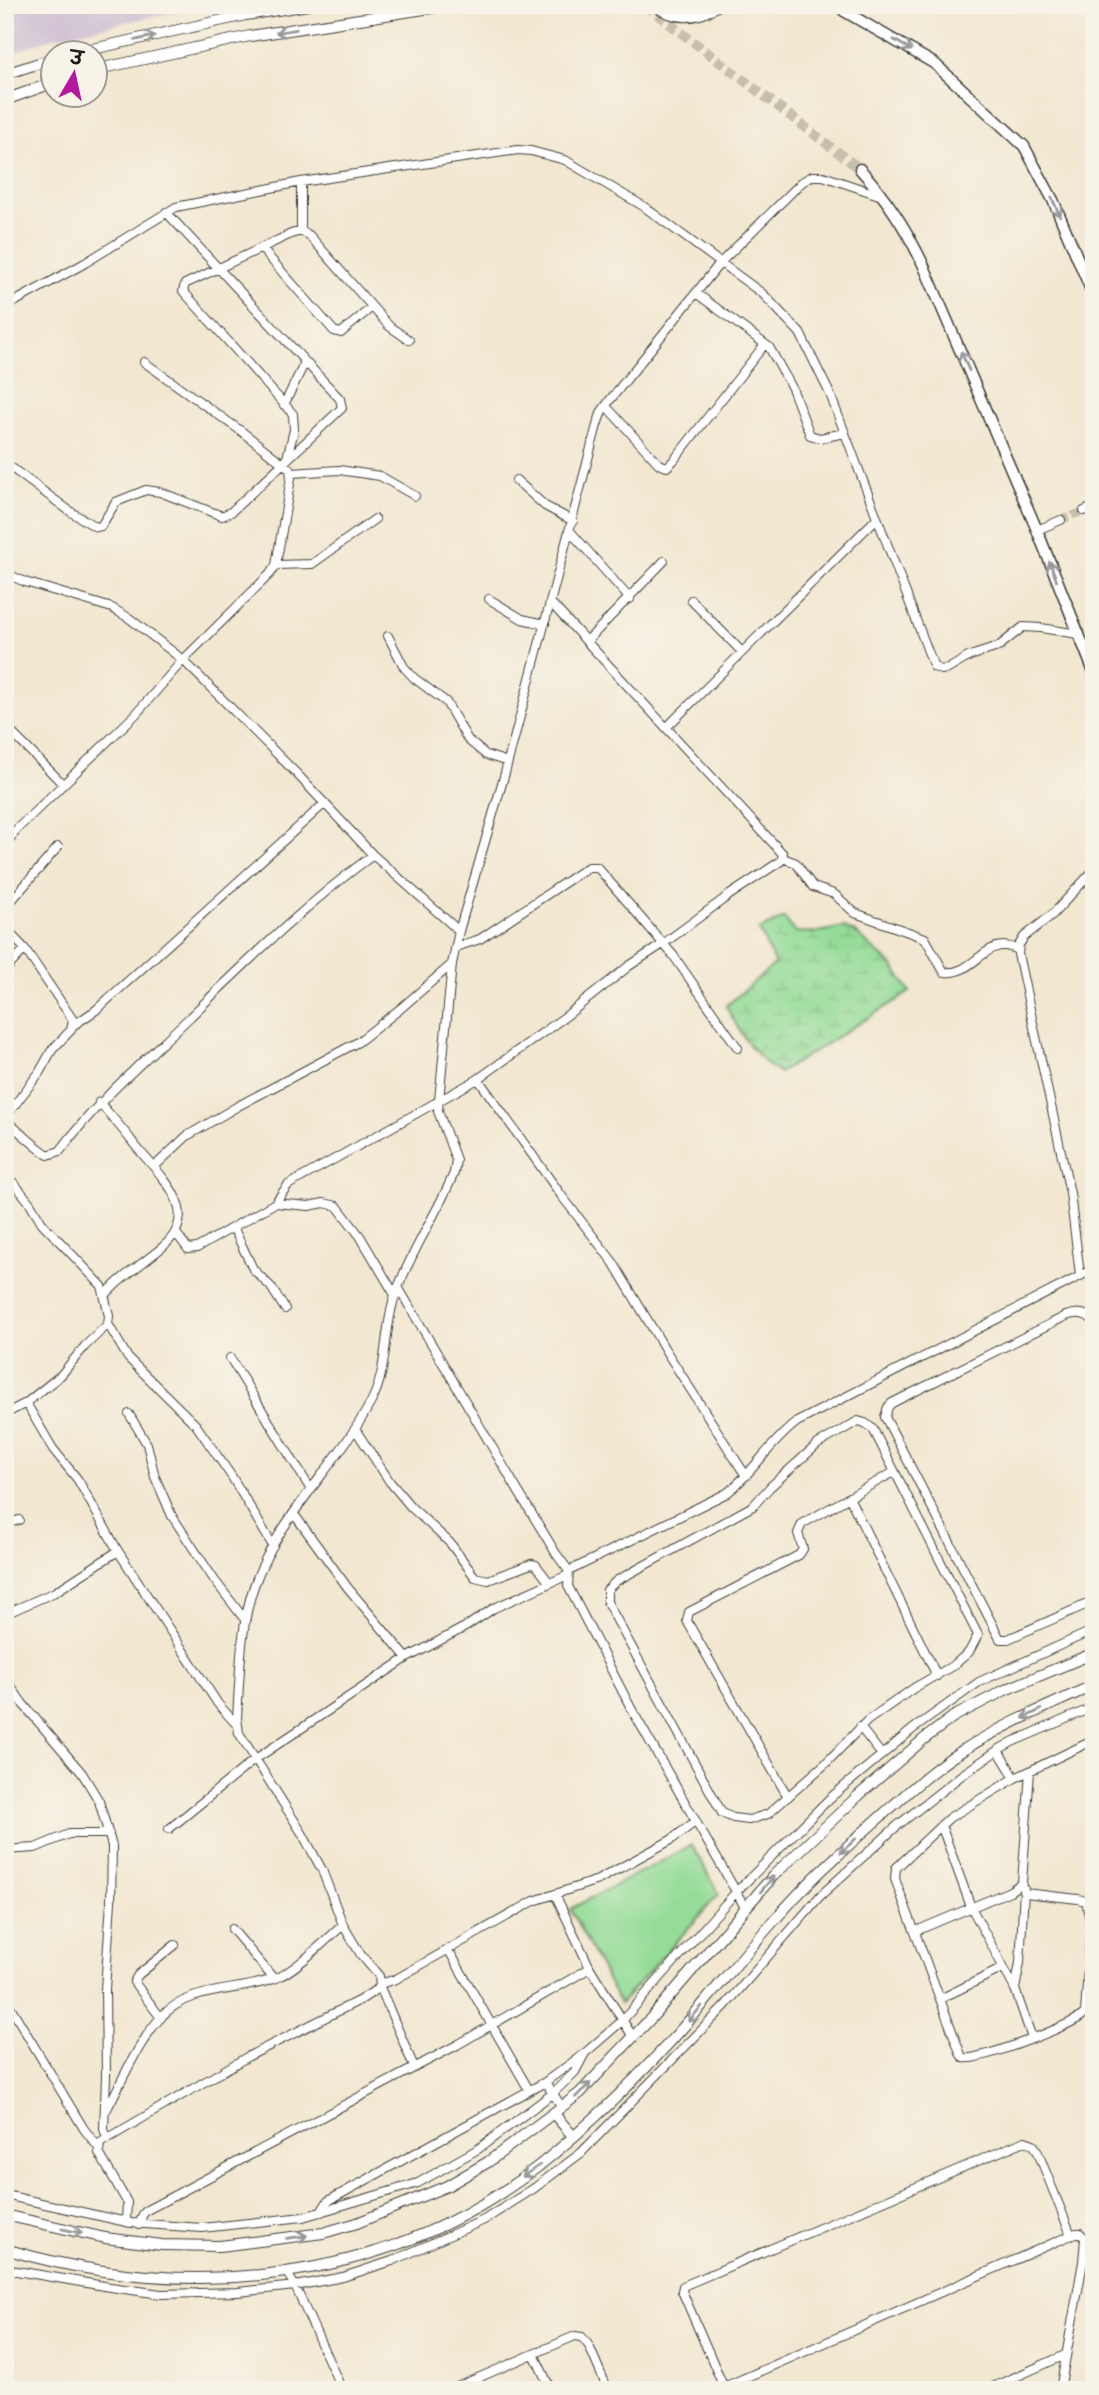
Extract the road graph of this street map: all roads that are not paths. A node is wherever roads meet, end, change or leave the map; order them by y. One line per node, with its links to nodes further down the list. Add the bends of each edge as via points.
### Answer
1 (308, 5): 6 (street, one-way to 1)
2 (450, 5): 8 (street, one-way to 8, via 250,36)
3 (654, 5): 4 (street, via 669,15 686,17 702,15)
4 (718, 5)
5 (844, 11): 21 (main road, one-way to 21, via 935,64 1024,146)
6 (108, 46)
7 (38, 64): 9 (street)
8 (108, 68)
9 (5, 74)
10 (38, 88): 11 (street)
11 (5, 100)
12 (860, 169): 14 (main road)
13 (301, 182): 15 (street); 16 (street); 18 (street, via 531,151 565,160 643,206)
14 (885, 197): 18 (street, via 812,176); 42 (main road, one-way to 14, via 923,264)
15 (166, 212): 19 (street); 22 (street)
16 (302, 231): 17 (street); 23 (street)
17 (261, 248): 19 (street); 23 (street, via 334,331 341,333)
18 (720, 263): 20 (street); 30 (street, via 768,299 800,333)
19 (218, 269): 27 (street); 28 (street, via 185,284 183,291)
20 (696, 293): 25 (street); 29 (street)
21 (1094, 296)
22 (5, 307)
23 (372, 307): 24 (street)
24 (409, 340)
25 (765, 344): 29 (street, via 667,467 659,464); 30 (street, via 792,388 810,435 820,438)
26 (144, 362): 31 (street)
27 (305, 362): 28 (street); 31 (street, via 341,399 342,408)
28 (284, 405): 31 (street, via 295,423)
29 (606, 406): 41 (street)
30 (845, 433): 39 (street)
31 (285, 460): 32 (street, via 226,515 146,490 116,502 104,523 96,527); 33 (street)
32 (5, 463)
33 (291, 473): 35 (street, via 339,470 380,476); 45 (street)
34 (516, 480): 41 (street, via 549,509)
35 (415, 496)
36 (1094, 507): 37 (street)
37 (1084, 511)
38 (375, 519): 45 (street, via 316,563)
39 (876, 519): 52 (street, via 934,667 948,669 998,647 1024,627); 55 (street)
40 (1061, 520): 42 (street)
41 (573, 521): 43 (street)
42 (1037, 530): 52 (main road, one-way to 42)
43 (570, 531): 48 (street); 50 (street)
44 (664, 561): 48 (street)
45 (276, 565): 56 (street)
46 (5, 573): 56 (street, via 112,608)
47 (489, 599): 51 (street, via 522,619)
48 (630, 599): 54 (street)
49 (691, 600): 55 (street)
50 (550, 602): 51 (street); 54 (street)
51 (545, 624): 60 (street)
52 (1078, 634): 57 (main road)
53 (388, 636): 60 (street, via 404,667 444,699 468,740 486,755)
54 (587, 641): 59 (street)
55 (742, 652): 59 (street)
56 (183, 660): 61 (street, via 136,714); 62 (street)
57 (1094, 672)
58 (5, 726): 61 (street)
59 (667, 727): 66 (street, via 782,850)
60 (508, 762): 70 (street)
61 (63, 784): 63 (street)
62 (324, 803): 65 (street); 77 (street)
63 (5, 845)
64 (58, 847): 68 (street)
65 (373, 855): 70 (street); 80 (street, via 285,925)
66 (783, 858): 71 (street); 74 (street, via 796,863 813,887 834,894 855,913 925,938 944,972 967,967 996,946)
67 (1094, 870): 74 (street, via 1024,937)
68 (5, 908)
69 (5, 928): 73 (street)
70 (459, 931): 72 (street)
71 (663, 944): 72 (street, via 601,869 593,866 480,939); 78 (street); 79 (street)
72 (456, 947): 75 (street)
73 (25, 949): 76 (street); 77 (street)
74 (1018, 950): 88 (street, via 1070,1194)
75 (452, 964): 81 (street); 82 (street, via 358,1042 187,1136)
76 (5, 970)
77 (74, 1025): 80 (street, via 6,1119 48,1155 60,1151)
78 (738, 1048)
79 (478, 1079): 81 (street); 100 (street, via 613,1262)
80 (99, 1102): 82 (street)
81 (438, 1102): 84 (street, via 288,1185); 89 (street, via 456,1167)
82 (155, 1166): 86 (street, via 180,1210)
83 (15, 1183): 90 (street, via 42,1223 99,1282)
84 (275, 1203): 85 (street); 89 (street, via 337,1206)
85 (233, 1227): 86 (street, via 191,1250); 91 (street, via 253,1269)
86 (176, 1233): 90 (street)
87 (1094, 1269): 88 (street)
88 (1080, 1275): 100 (street, via 797,1422)
89 (397, 1291): 98 (street, via 374,1395); 108 (street)
90 (105, 1296): 93 (street)
91 (285, 1309)
92 (1094, 1322): 110 (street, via 1089,1315 1066,1315 892,1403 885,1417 1000,1639)
93 (108, 1324): 95 (street, via 61,1375); 106 (street, via 128,1359 196,1425)
94 (230, 1358): 101 (street)
95 (26, 1403): 96 (street); 107 (street, via 53,1450 79,1480)
96 (5, 1414)
97 (129, 1414): 112 (street, via 148,1444 172,1516)
98 (355, 1429): 101 (street); 109 (street, via 390,1482 450,1543 475,1577 488,1580 531,1564)
99 (894, 1472): 102 (street); 116 (street, via 978,1635 969,1652); 128 (street, via 873,1429 865,1423 852,1423 818,1444 753,1506 607,1590 607,1602 722,1813 755,1819)
100 (746, 1476): 108 (street, via 727,1493)
101 (311, 1490): 103 (street)
102 (849, 1497): 116 (street); 128 (street, via 802,1524 799,1555 686,1617)
103 (294, 1514): 106 (street); 115 (street)
104 (19, 1520): 105 (street)
105 (5, 1524)
106 (273, 1546): 112 (street, via 253,1588)
107 (118, 1551): 111 (street, via 55,1592); 120 (street, via 218,1704)
108 (569, 1573): 109 (street); 129 (street, via 568,1586 625,1698)
109 (549, 1583): 115 (street, via 494,1608)
110 (1094, 1601)
111 (5, 1615)
112 (246, 1621): 120 (street)
113 (1094, 1630): 124 (street, via 979,1682)
114 (1094, 1653): 139 (street, one-way to 114, via 811,1838 953,1717)
115 (407, 1658): 125 (street)
116 (937, 1676): 121 (street)
117 (5, 1678): 132 (street, via 82,1773 99,1801)
118 (1094, 1685): 164 (street, one-way to 164, via 964,1749 899,1801 818,1874 683,2028)
119 (1094, 1707): 123 (street)
120 (237, 1725): 125 (street)
121 (860, 1727): 124 (street); 128 (street)
122 (1094, 1740): 126 (street)
123 (998, 1751): 127 (street); 175 (street, via 917,1809 820,1896 725,2006 581,2152 484,2220)
124 (882, 1755): 135 (street, via 830,1798)
125 (254, 1760): 131 (street); 140 (street, via 322,1870)
126 (1030, 1771): 127 (street); 134 (street)
127 (1015, 1778): 130 (street)
128 (788, 1797)
129 (696, 1821): 135 (street); 137 (street, via 598,1880)
130 (941, 1825): 138 (street); 142 (street, via 901,1861 895,1873)
131 (169, 1829)
132 (108, 1833): 133 (street, via 69,1834 35,1848); 163 (street, via 113,1855 105,1989)
133 (5, 1850)
134 (1022, 1883): 136 (street); 138 (street)
135 (736, 1892): 139 (street); 153 (street)
136 (1025, 1893): 149 (street); 156 (street, via 1082,1900 1090,1918 1085,2013 1077,2021)
137 (555, 1894): 144 (street); 145 (street)
138 (971, 1907): 142 (street); 146 (street)
139 (746, 1909): 155 (street)
140 (343, 1925): 147 (street); 148 (street, via 377,1971)
141 (232, 1928): 147 (street)
142 (916, 1931): 151 (street)
143 (175, 1944): 152 (street, via 134,1982)
144 (448, 1949): 148 (street); 154 (street)
145 (590, 1968): 153 (street); 154 (street)
146 (1003, 1968): 149 (street); 151 (street)
147 (274, 1979): 152 (street, via 214,1990 180,2004)
148 (380, 1986): 158 (street); 165 (street)
149 (1014, 1989): 156 (street)
150 (5, 1998): 166 (street)
151 (940, 1999): 156 (street, via 964,2058 975,2059)
152 (161, 2018): 163 (street)
153 (622, 2021): 155 (street); 157 (street)
154 (491, 2024): 158 (street); 160 (street)
155 (633, 2037): 162 (street, one-way to 155)
156 (1032, 2038)
157 (585, 2053): 159 (street); 161 (street, via 575,2072)
158 (414, 2067): 171 (street, via 147,2210)
159 (545, 2082): 160 (street); 161 (street)
160 (529, 2090): 168 (street, via 328,2201)
161 (552, 2094): 162 (street); 168 (street, via 478,2149 418,2183)
162 (558, 2111): 164 (street); 169 (street, one-way to 162, via 95,2236 162,2245 220,2246 323,2233 438,2191 488,2162)
163 (106, 2112): 165 (street)
164 (573, 2136): 173 (street, one-way to 173, via 539,2166 491,2197)
165 (107, 2138): 166 (street)
166 (98, 2147): 170 (street, via 128,2202)
167 (5, 2195): 170 (street)
168 (321, 2212): 171 (street, via 202,2228)
169 (5, 2215)
170 (126, 2222): 171 (street)
171 (139, 2225)
172 (1071, 2235): 180 (street, via 1080,2233 1085,2238); 181 (street); 181 (street, via 1037,2150 1025,2141 683,2286)
173 (409, 2240): 175 (street); 177 (street, via 359,2259)
174 (5, 2249): 177 (street, via 107,2273 157,2278)
175 (414, 2252): 178 (street, via 343,2277)
176 (5, 2269): 178 (street, via 161,2294)
177 (287, 2273): 178 (street)
178 (295, 2286): 182 (street)
179 (534, 2354): 183 (street); 184 (street); 185 (street, via 582,2337)
180 (1065, 2356): 186 (street); 187 (street)
181 (725, 2388)
182 (342, 2390)
183 (450, 2390)
184 (551, 2390)
185 (608, 2390)
186 (986, 2390)
187 (1060, 2390)

